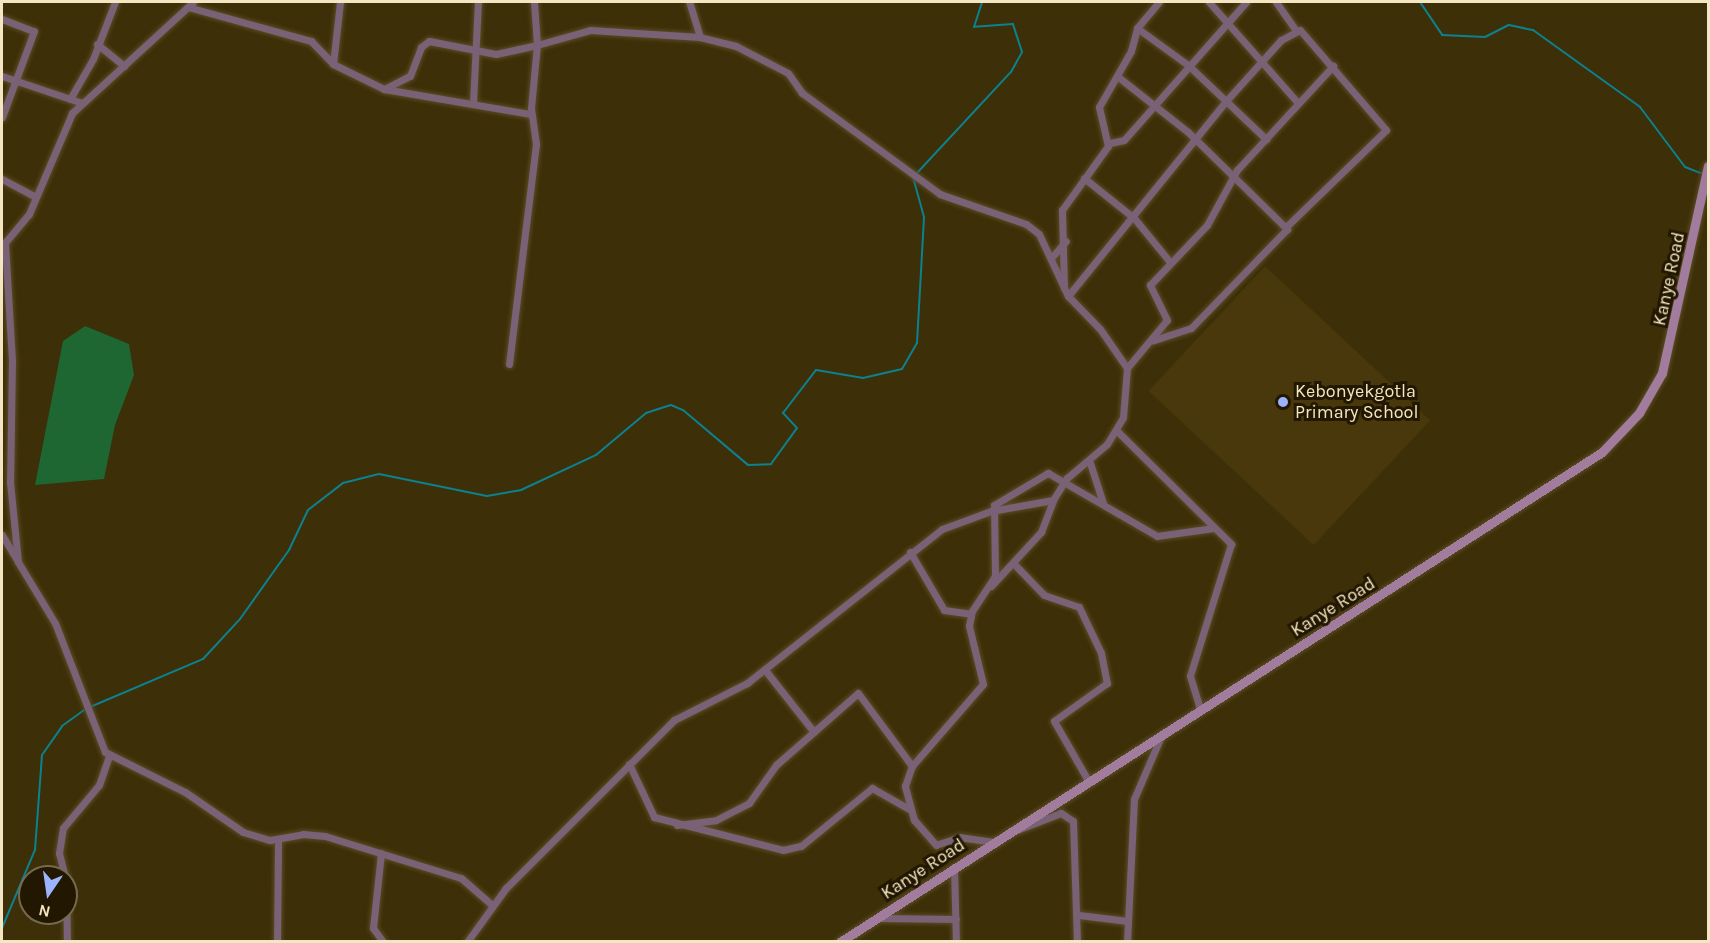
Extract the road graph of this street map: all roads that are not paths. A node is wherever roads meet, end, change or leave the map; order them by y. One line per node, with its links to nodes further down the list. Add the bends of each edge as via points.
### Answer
1 (114, 2): 16 (street)
2 (340, 2): 20 (street)
3 (478, 2): 18 (street)
4 (534, 2): 17 (street)
5 (689, 2): 15 (street)
6 (1159, 2): 13 (street)
7 (1209, 2): 12 (street)
8 (1246, 2): 12 (street)
9 (1276, 2): 14 (street)
10 (191, 4): 20 (street, via 311,41); 22 (street)
11 (2, 19): 26 (street, via 34,31)
12 (1228, 22): 19 (street); 21 (street)
13 (1137, 28): 21 (street); 25 (street)
14 (1296, 31): 19 (street); 23 (street, via 1304,32)
15 (700, 37): 17 (street, via 590,30); 47 (street, via 736,46 788,73 801,93 898,167 940,194 1026,224)
16 (97, 44): 22 (street); 28 (street)
17 (537, 45): 18 (street, via 508,54); 34 (street)
18 (475, 51): 27 (street, via 424,43 410,76); 31 (street)
19 (1263, 61): 29 (street); 32 (street)
20 (333, 64): 27 (street)
21 (1188, 65): 29 (street); 33 (street)
22 (124, 66): 30 (street)
23 (1333, 66): 32 (street); 45 (street, via 1383,122 1386,133)
24 (2, 76): 26 (street)
25 (1117, 76): 33 (street); 38 (street, via 1098,110)
26 (16, 81): 28 (street); 35 (street)
27 (384, 89): 31 (street)
28 (70, 99): 30 (street)
29 (1226, 101): 36 (street); 37 (street)
30 (82, 103): 43 (street, via 66,124)
31 (473, 103): 34 (street)
32 (1298, 103): 36 (street)
33 (1155, 104): 37 (street); 38 (street, via 1124,140)
34 (531, 114): 54 (street, via 536,144)
35 (2, 117)
36 (1266, 139): 42 (street)
37 (1196, 141): 42 (street); 44 (street)
38 (1110, 143): 40 (street)
39 (1708, 166): 70 (main road, Kanye Road, via 1670,352 1649,397 1623,431 1518,510)
40 (1084, 178): 44 (street); 46 (street, via 1060,215)
41 (2, 179): 43 (street)
42 (1231, 179): 45 (street); 50 (street, via 1207,225)
43 (36, 197): 48 (street, via 24,223)
44 (1134, 218): 50 (street); 51 (street)
45 (1286, 227): 53 (street, via 1285,235 1191,328)
46 (1063, 243): 47 (street); 49 (street); 51 (street)
47 (1046, 244): 49 (street)
48 (3, 245): 52 (street)
49 (1052, 257): 51 (street)
50 (1170, 262): 53 (street, via 1149,288 1168,313)
51 (1066, 293): 55 (street, via 1100,329)
52 (4, 295): 65 (street, via 10,482)
53 (1154, 340): 55 (street)
54 (509, 364)
55 (1127, 368): 56 (street, via 1129,389)
56 (1117, 431): 57 (street); 62 (street)
57 (1090, 463): 58 (street); 60 (street)
58 (1064, 482): 59 (street); 60 (street); 61 (street, via 1040,474)
59 (1053, 500): 61 (street); 66 (street, via 1041,532)
60 (1103, 505): 62 (street, via 1157,536)
61 (991, 512): 64 (street, via 942,529); 67 (street, via 996,547)
62 (1213, 528): 70 (street, via 1231,546 1190,676)
63 (2, 535): 65 (street)
64 (910, 552): 68 (street, via 944,610); 69 (street)
65 (18, 562): 73 (street, via 55,623 85,709)
66 (1016, 566): 67 (street); 76 (street, via 1044,595 1079,607 1101,653 1107,683 1054,721)
67 (991, 586): 68 (street)
68 (970, 614): 75 (street, via 981,688)
69 (765, 670): 71 (street); 74 (street, via 734,692 693,706)
70 (1200, 710): 72 (main road, Kanye Road)
71 (814, 732): 75 (street, via 860,694); 78 (street, via 776,765 749,803 716,820)
72 (1162, 734): 76 (main road, Kanye Road); 89 (street, via 1134,799)
73 (109, 756): 80 (street, via 185,792 243,832); 83 (street, via 99,785 63,828 59,853)
74 (629, 764): 78 (street, via 646,806); 85 (street)
75 (912, 766): 77 (street, via 904,786)
76 (1089, 782): 79 (main road, Kanye Road)
77 (909, 809): 78 (street, via 872,788 791,851); 81 (street, via 936,844 960,837)
78 (671, 825)
79 (1012, 831): 81 (main road, Kanye Road); 86 (street, via 1061,813 1070,816)
80 (278, 840): 82 (street, via 312,834); 92 (street)
81 (994, 842): 84 (main road, Kanye Road)
82 (381, 853): 85 (street, via 460,878); 93 (street, via 373,928)
83 (62, 865)
84 (954, 867): 87 (main road, Kanye Road); 88 (street)
85 (492, 905): 94 (street)
86 (1078, 915): 89 (street); 97 (street)
87 (879, 918): 88 (street); 95 (main road, Kanye Road)
88 (956, 919): 96 (street)
89 (1128, 921): 98 (street)
90 (67, 925): 91 (street)
91 (67, 942)
92 (277, 942)
93 (383, 942)
94 (467, 942)
95 (840, 942)
96 (956, 942)
97 (1077, 942)
98 (1127, 942)

